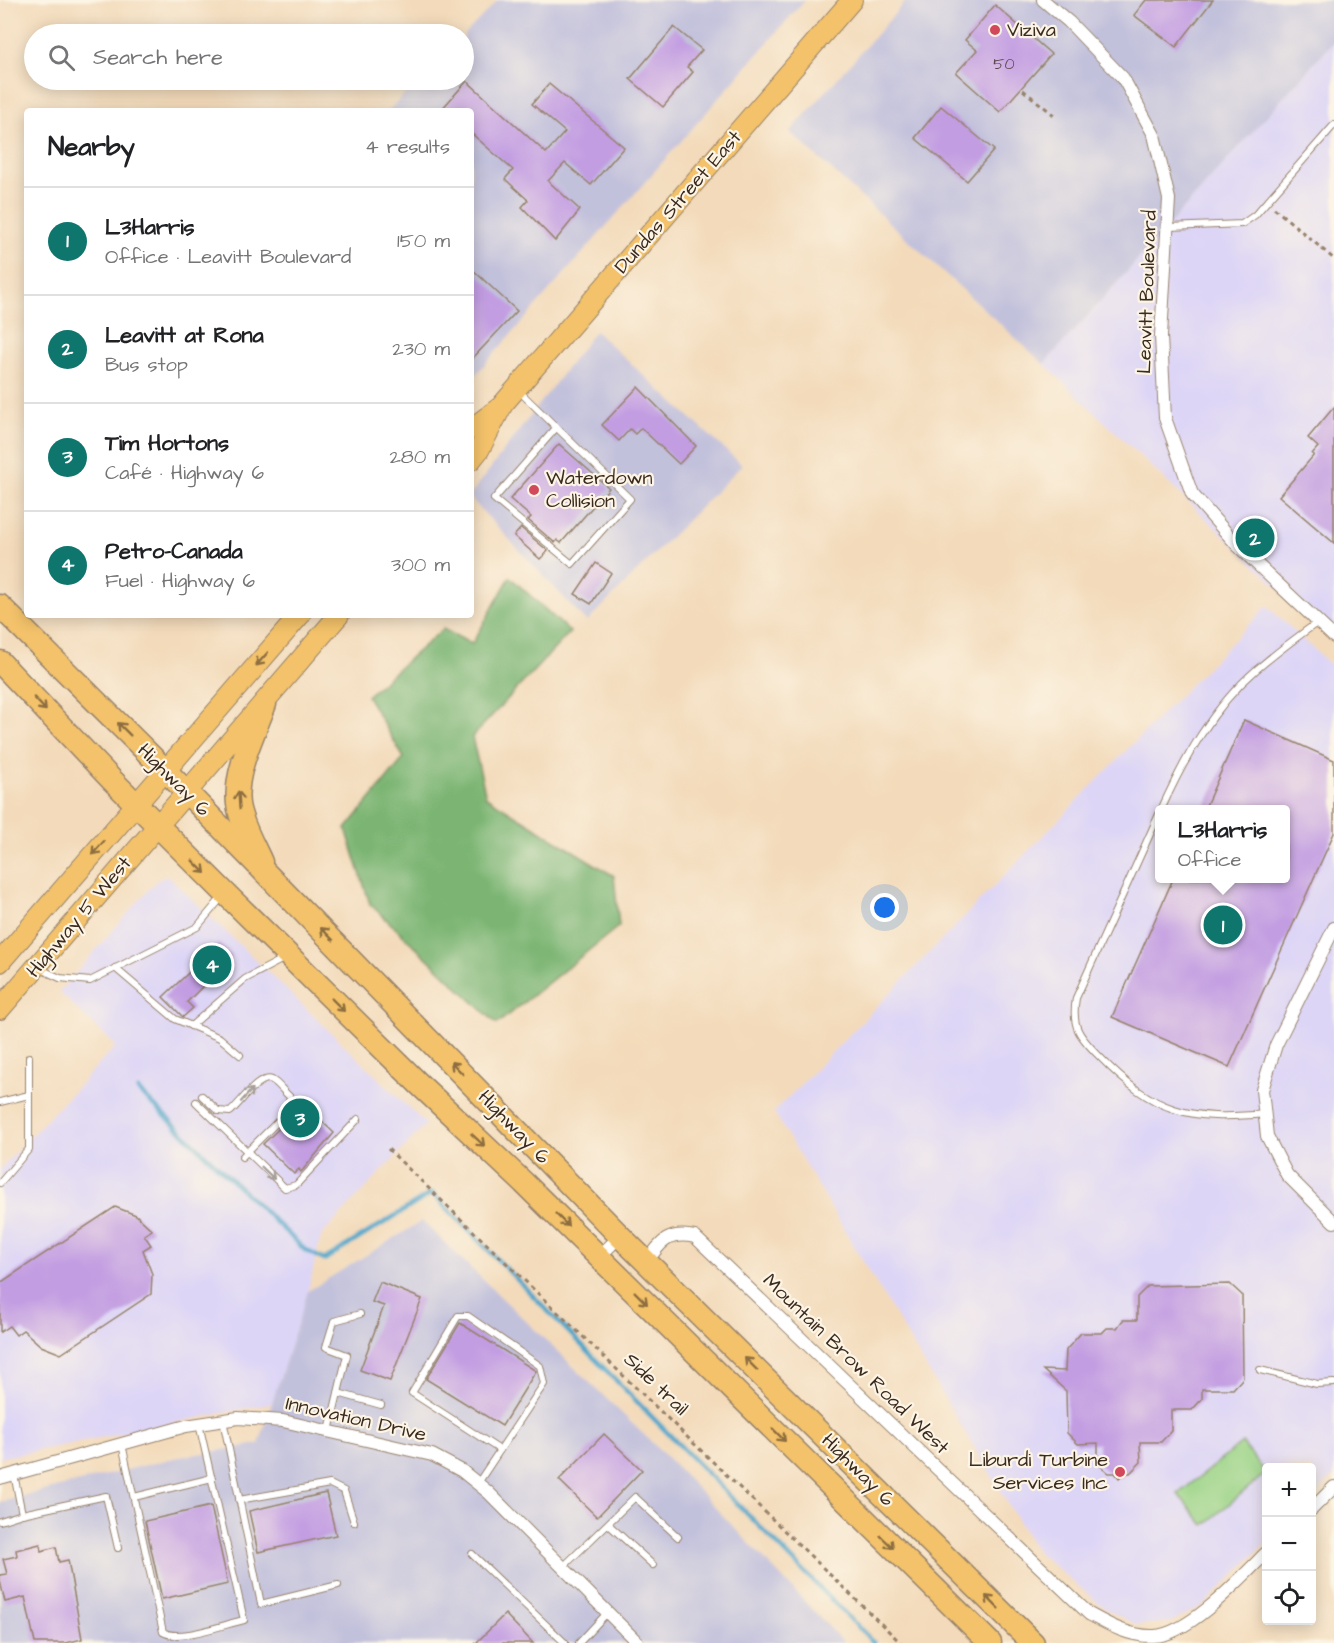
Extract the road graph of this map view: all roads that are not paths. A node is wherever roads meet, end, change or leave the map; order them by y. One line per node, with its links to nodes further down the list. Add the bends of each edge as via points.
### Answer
1 (852, 0): 5 (main road, Dundas Street East)
2 (1043, 0): 4 (street, Leavitt Boulevard, via 1123,78 1154,135 1169,198)
3 (1334, 125): 4 (lane, via 1255,215 1242,224)
4 (1169, 227): 13 (street, Leavitt Boulevard, via 1161,336 1165,418 1192,494 1239,547)
5 (517, 388): 6 (main road, Dundas Street East); 8 (lane)
6 (503, 404): 7 (main road, Dundas Street East); 9 (main road, Dundas Street East)
7 (474, 427)
8 (556, 428): 8 (lane, via 630,499 572,564 494,499)
9 (474, 456)
10 (0, 606): 17 (highway, Highway 6, one-way to 10)
11 (297, 618): 17 (main road, one-way to 17)
12 (337, 618): 16 (main road)
13 (1318, 621): 14 (street, Leavitt Boulevard); 20 (lane, via 1255,671 1223,704 1198,738)
14 (1334, 637)
15 (0, 662): 19 (highway, Highway 6, one-way to 19)
16 (265, 704): 18 (main road); 23 (highway, one-way to 16, via 241,816 238,792)
17 (165, 770): 18 (highway, Highway 6); 19 (main road, Highway 5 West)
18 (187, 793): 22 (main road, Highway 5 West); 23 (highway, Highway 6)
19 (136, 804): 22 (highway, Highway 6); 27 (main road, Highway 5 West, one-way to 27)
20 (1164, 805)
21 (1155, 824): 38 (lane, via 1076,998 1072,1018 1089,1046 1122,1080 1152,1101 1196,1115 1222,1118)
22 (158, 826): 24 (highway, Highway 6, one-way to 24); 28 (main road, Highway 5 West)
23 (266, 874): 43 (highway, Highway 6, one-way to 23)
24 (225, 894): 26 (highway, Highway 6); 29 (lane, via 197,927)
25 (1334, 928): 38 (street, via 1276,1045 1262,1090)
26 (288, 956): 31 (lane, via 245,979); 44 (highway, Highway 6, one-way to 44)
27 (0, 962)
28 (38, 968): 29 (lane, via 60,978 90,981); 30 (main road, Highway 5 West)
29 (115, 968): 31 (lane, via 175,1019)
30 (0, 1009)
31 (191, 1026): 32 (lane, via 220,1038)
32 (240, 1055)
33 (29, 1057): 34 (lane)
34 (29, 1095): 36 (lane); 41 (lane, via 29,1149)
35 (202, 1096): 40 (lane, one-way to 40, via 218,1111 230,1112 259,1081 266,1079 290,1097 288,1110)
36 (0, 1102)
37 (196, 1102): 40 (lane)
38 (1265, 1114): 42 (street, via 1267,1136 1287,1175)
39 (358, 1119): 40 (lane, one-way to 39, via 290,1188)
40 (244, 1155)
41 (0, 1183)
42 (1334, 1222)
43 (620, 1236): 44 (street); 45 (highway, Highway 6)
44 (599, 1257): 79 (highway, Highway 6, one-way to 79)
45 (647, 1262): 71 (street, Mountain Brow Road West, via 660,1242 672,1235 695,1237 1089,1614 1121,1631 1155,1637 1191,1622); 80 (highway, Highway 6, one-way to 45)
46 (360, 1314): 49 (lane, via 334,1321 326,1347 347,1355)
47 (1260, 1370): 48 (lane, via 1317,1384)
48 (1334, 1383)
49 (338, 1393): 50 (lane); 53 (lane)
50 (381, 1405)
51 (223, 1420): 52 (street, Innovation Drive); 53 (street, Innovation Drive, via 283,1421); 62 (lane)
52 (199, 1424): 54 (street, Innovation Drive); 58 (lane)
53 (329, 1431): 59 (street, Innovation Drive, via 432,1455)
54 (122, 1443): 56 (street, Innovation Drive); 61 (lane)
55 (500, 1450): 55 (lane, via 544,1384 540,1366 468,1316 458,1316 412,1392); 59 (lane)
56 (14, 1474): 57 (street, Innovation Drive); 64 (lane)
57 (0, 1478)
58 (212, 1478): 61 (lane); 61 (lane, via 244,1620 183,1635 168,1636 163,1632)
59 (477, 1483): 73 (street, Innovation Drive)
60 (1334, 1487): 63 (street)
61 (134, 1497)
62 (239, 1500): 66 (lane, via 330,1484 344,1491); 74 (lane, via 261,1604)
63 (1316, 1504)
64 (22, 1514): 65 (lane); 69 (lane, via 106,1496)
65 (0, 1521)
66 (354, 1522)
67 (608, 1524): 68 (lane, via 635,1497); 72 (lane); 73 (lane)
68 (678, 1537)
69 (118, 1548)
70 (472, 1554): 76 (lane)
71 (1262, 1557)
72 (652, 1565)
73 (563, 1567): 75 (street, Innovation Drive)
74 (338, 1585)
75 (608, 1612): 77 (lane); 78 (street, Innovation Drive)
76 (565, 1643)
77 (579, 1643)
78 (638, 1643)
79 (990, 1643)
80 (1034, 1643)

